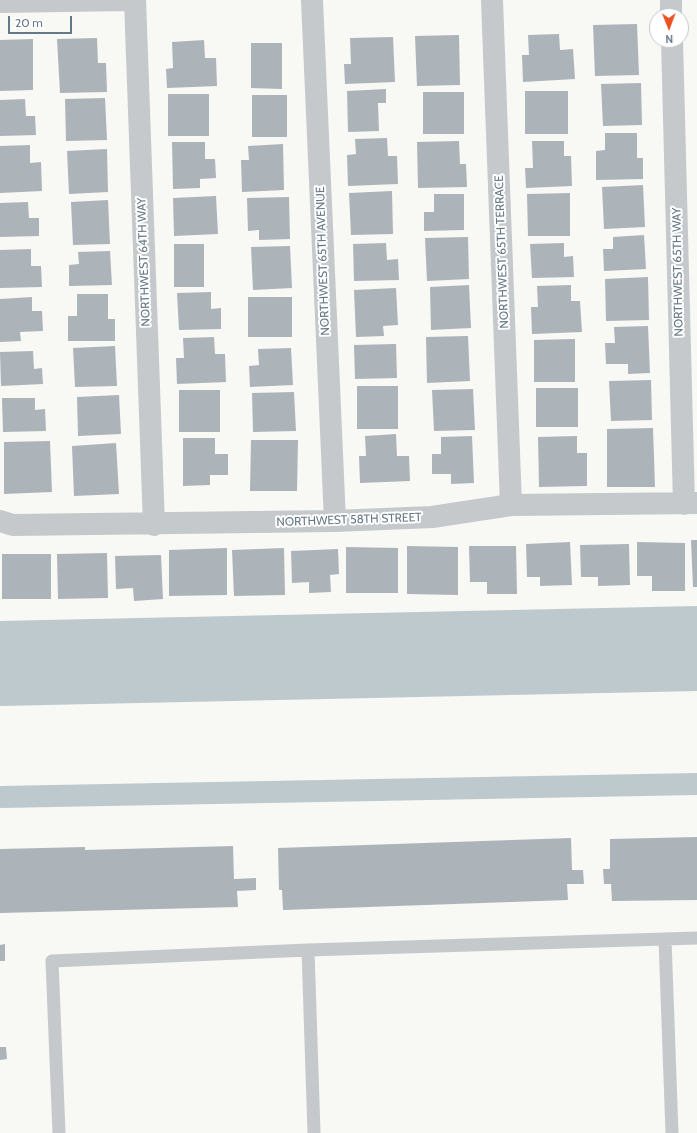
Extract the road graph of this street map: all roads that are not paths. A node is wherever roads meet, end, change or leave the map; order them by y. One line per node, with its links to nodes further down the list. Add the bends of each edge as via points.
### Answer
1 (129, 0): 5 (street)
2 (135, 0): 11 (street, NORTHWEST 64TH WAY)
3 (312, 0): 10 (street, NORTHWEST 65TH AVENUE)
4 (492, 0): 8 (street, NORTHWEST 65TH TERRACE)
5 (0, 2)
6 (672, 48): 7 (street, NORTHWEST 65TH WAY)
7 (690, 504): 8 (street, NORTHWEST 58TH STREET)
8 (511, 505): 10 (street, NORTHWEST 58TH STREET, via 432,517)
9 (0, 521): 11 (street, NORTHWEST 58TH STREET, via 13,525)
10 (335, 522): 11 (street, NORTHWEST 58TH STREET)
11 (154, 525)
12 (697, 938): 13 (lane)
13 (665, 939): 14 (lane); 17 (lane)
14 (308, 950): 15 (lane, via 52,961); 16 (lane)
15 (59, 1133)
16 (314, 1133)
17 (672, 1133)

